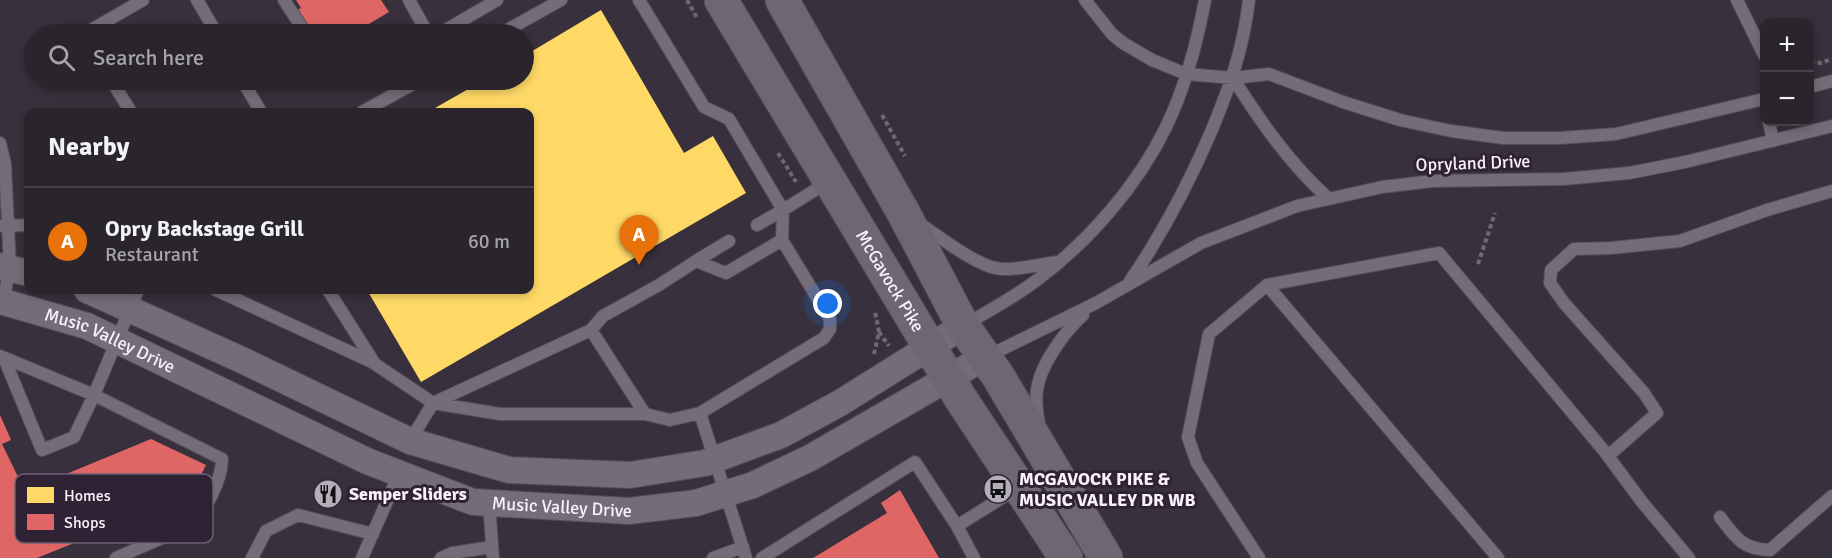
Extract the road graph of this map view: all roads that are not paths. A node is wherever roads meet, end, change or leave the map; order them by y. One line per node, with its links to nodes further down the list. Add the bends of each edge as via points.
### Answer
1 (144, 0): 15 (lane)
2 (197, 0): 16 (lane)
3 (284, 0): 17 (lane)
4 (425, 0): 14 (lane)
5 (561, 0): 20 (lane)
6 (639, 0): 40 (lane, via 704,107 729,119)
7 (721, 0): 37 (street, McGavock Pike)
8 (782, 0): 41 (street)
9 (1085, 0): 22 (lane, Opryland Drive, via 1123,43)
10 (1205, 0): 22 (lane)
11 (1249, 0): 23 (lane, Opryland Drive)
12 (1737, 0): 21 (lane)
13 (494, 1): 19 (lane)
14 (411, 3): 18 (lane)
15 (102, 24)
16 (211, 24)
17 (300, 24)
18 (423, 24)
19 (456, 24)
20 (518, 24)
21 (1760, 47)
22 (1186, 75): 23 (lane, Opryland Drive); 48 (lane, via 1166,127 1123,196)
23 (1233, 78): 29 (lane, Opryland Drive, via 1269,74 1400,120 1503,138 1616,134); 39 (lane, via 1307,179); 50 (lane, Opryland Drive, via 1193,174)
24 (1832, 81): 25 (lane)
25 (1814, 86)
26 (117, 90): 30 (lane)
27 (248, 90): 31 (lane)
28 (402, 90): 32 (lane)
29 (1760, 102)
30 (128, 108)
31 (259, 108)
32 (369, 108)
33 (1769, 126): 35 (lane)
34 (1832, 126): 35 (lane, Opryland Drive)
35 (1773, 141): 39 (lane, Opryland Drive, via 1629,173 1564,179 1433,181)
36 (0, 143): 44 (lane, via 5,164)
37 (830, 180): 40 (lane); 61 (street, McGavock Pike)
38 (1832, 191): 72 (lane, via 1680,241 1574,249 1551,270 1550,283 1564,303 1657,413)
39 (1328, 198): 50 (lane, Opryland Drive, via 1201,243)
40 (783, 210): 43 (lane); 45 (lane)
41 (903, 212): 48 (lane, via 984,264 1001,269); 58 (street)
42 (24, 225): 44 (lane)
43 (757, 225)
44 (4, 226): 49 (lane)
45 (782, 240): 47 (lane, via 726,273); 68 (lane, via 830,320 830,329 824,338)
46 (729, 242): 47 (lane)
47 (696, 261): 59 (lane, via 603,316)
48 (1059, 262): 58 (lane)
49 (13, 269): 56 (lane)
50 (1129, 284): 57 (lane, Opryland Drive)
51 (1267, 285): 72 (lane, via 1439,253); 96 (lane, via 1209,334 1188,437 1197,463); 97 (lane)
52 (107, 294): 55 (street, Music Valley Drive)
53 (225, 294): 64 (lane)
54 (331, 294): 64 (lane)
55 (133, 299): 60 (lane); 70 (street, Music Valley Drive, via 254,366)
56 (1, 302): 60 (street, Music Valley Drive, via 87,327)
57 (1096, 303): 63 (lane, Opryland Drive); 71 (lane, via 1072,324 1042,372 1037,415)
58 (963, 326): 61 (street, Music Valley Drive); 63 (street)
59 (591, 330): 67 (lane); 69 (lane)
60 (116, 340): 66 (lane); 75 (street, Music Valley Drive)
61 (928, 346): 65 (street, McGavock Pike); 73 (street, Music Valley Drive, via 840,403 781,435)
62 (2, 357): 66 (lane); 66 (lane, via 42,450 74,437)
63 (985, 357): 65 (street, Music Valley Drive); 71 (street)
64 (375, 364): 67 (lane)
65 (948, 377): 76 (street, McGavock Pike); 78 (street, Music Valley Drive, via 810,458)
66 (94, 396): 77 (lane, via 222,459 222,472)
67 (433, 403): 69 (lane, via 500,414); 70 (lane)
68 (700, 412): 69 (lane, via 670,420); 73 (lane)
69 (645, 414)
70 (410, 441): 74 (street, Music Valley Drive); 75 (street)
71 (1042, 452): 95 (street)
72 (1608, 456): 98 (lane)
73 (716, 459): 74 (street, Music Valley Drive, via 630,474); 78 (lane)
74 (498, 467): 80 (street)
75 (399, 474): 80 (street, Music Valley Drive, via 473,501); 83 (lane)
76 (1019, 487): 82 (lane); 94 (street, McGavock Pike)
77 (213, 490)
78 (725, 494): 80 (street, Music Valley Drive, via 696,503 628,511); 86 (lane)
79 (1832, 496): 81 (lane, via 1770,550 1752,549 1739,541)
80 (489, 502): 85 (lane)
81 (1720, 517)
82 (957, 526): 92 (lane, via 915,462); 93 (lane)
83 (373, 534): 88 (lane, via 298,515 266,531); 89 (lane)
84 (150, 543): 87 (lane)
85 (493, 552): 90 (lane, via 452,553)
86 (744, 552): 91 (lane)
87 (116, 558)
88 (252, 558)
89 (362, 558)
90 (441, 558)
91 (713, 558)
92 (762, 558)
93 (974, 558)
94 (1066, 558)
95 (1106, 558)
96 (1259, 558)
97 (1498, 558)
98 (1689, 558)

